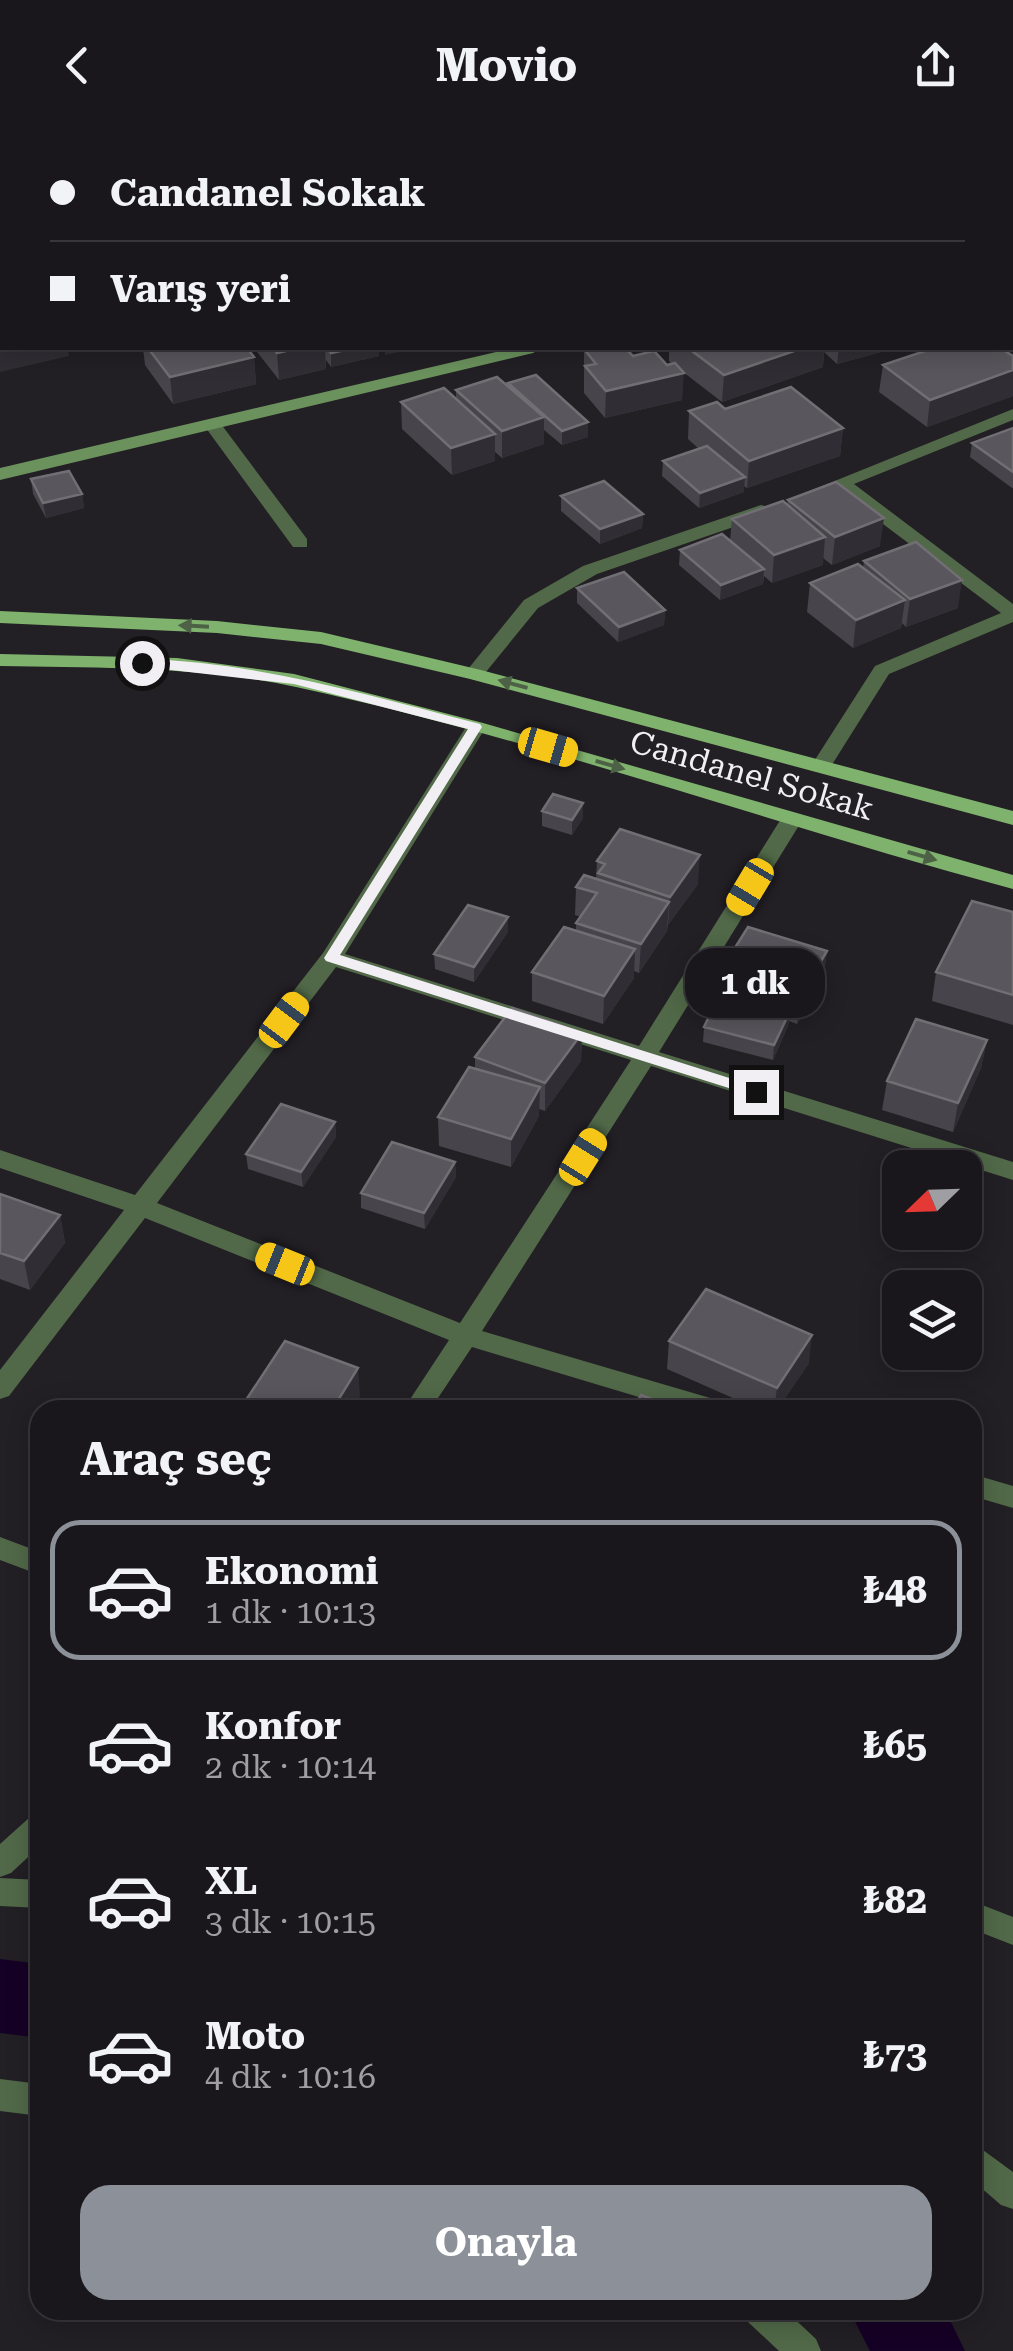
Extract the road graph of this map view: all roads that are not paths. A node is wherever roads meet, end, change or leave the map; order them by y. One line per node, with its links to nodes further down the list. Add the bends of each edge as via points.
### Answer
1 (525, 350): 3 (street)
2 (1013, 414): 5 (street)
3 (212, 424): 4 (street); 6 (street)
4 (0, 474)
5 (842, 484): 7 (street); 10 (street, via 590,570 531,604)
6 (300, 542)
7 (1013, 614): 12 (street, via 882,670)
8 (0, 616): 10 (main road, one-way to 8, via 320,638)
9 (0, 660): 11 (main road, Candanel Sokak, via 177,664 294,680)
10 (474, 674): 12 (main road, one-way to 10)
11 (476, 727): 14 (main road, Candanel Sokak, one-way to 14); 16 (street)
12 (822, 766): 13 (main road)
13 (1013, 818)
14 (792, 819): 15 (main road, Candanel Sokak, one-way to 15); 17 (street)
15 (1013, 882)
16 (331, 958): 17 (street); 20 (street)
17 (646, 1057): 19 (street); 21 (street)
18 (0, 1159): 20 (street)
19 (1013, 1171)
20 (142, 1207): 21 (street); 22 (street)
21 (464, 1335): 23 (street); 24 (street)
22 (0, 1389)
23 (422, 1400)
24 (683, 1400)
25 (982, 1489): 26 (street)
26 (1013, 1497)
27 (0, 1548): 28 (street)
28 (30, 1560)
29 (30, 1836): 30 (street)
30 (0, 1863)
31 (0, 1892): 32 (street)
32 (30, 1894)
33 (982, 1918): 34 (street)
34 (1013, 1931)
35 (0, 2095): 36 (street)
36 (30, 2099)
37 (982, 2167): 38 (street)
38 (1013, 2193)
39 (771, 2320): 40 (street)
40 (804, 2351)

